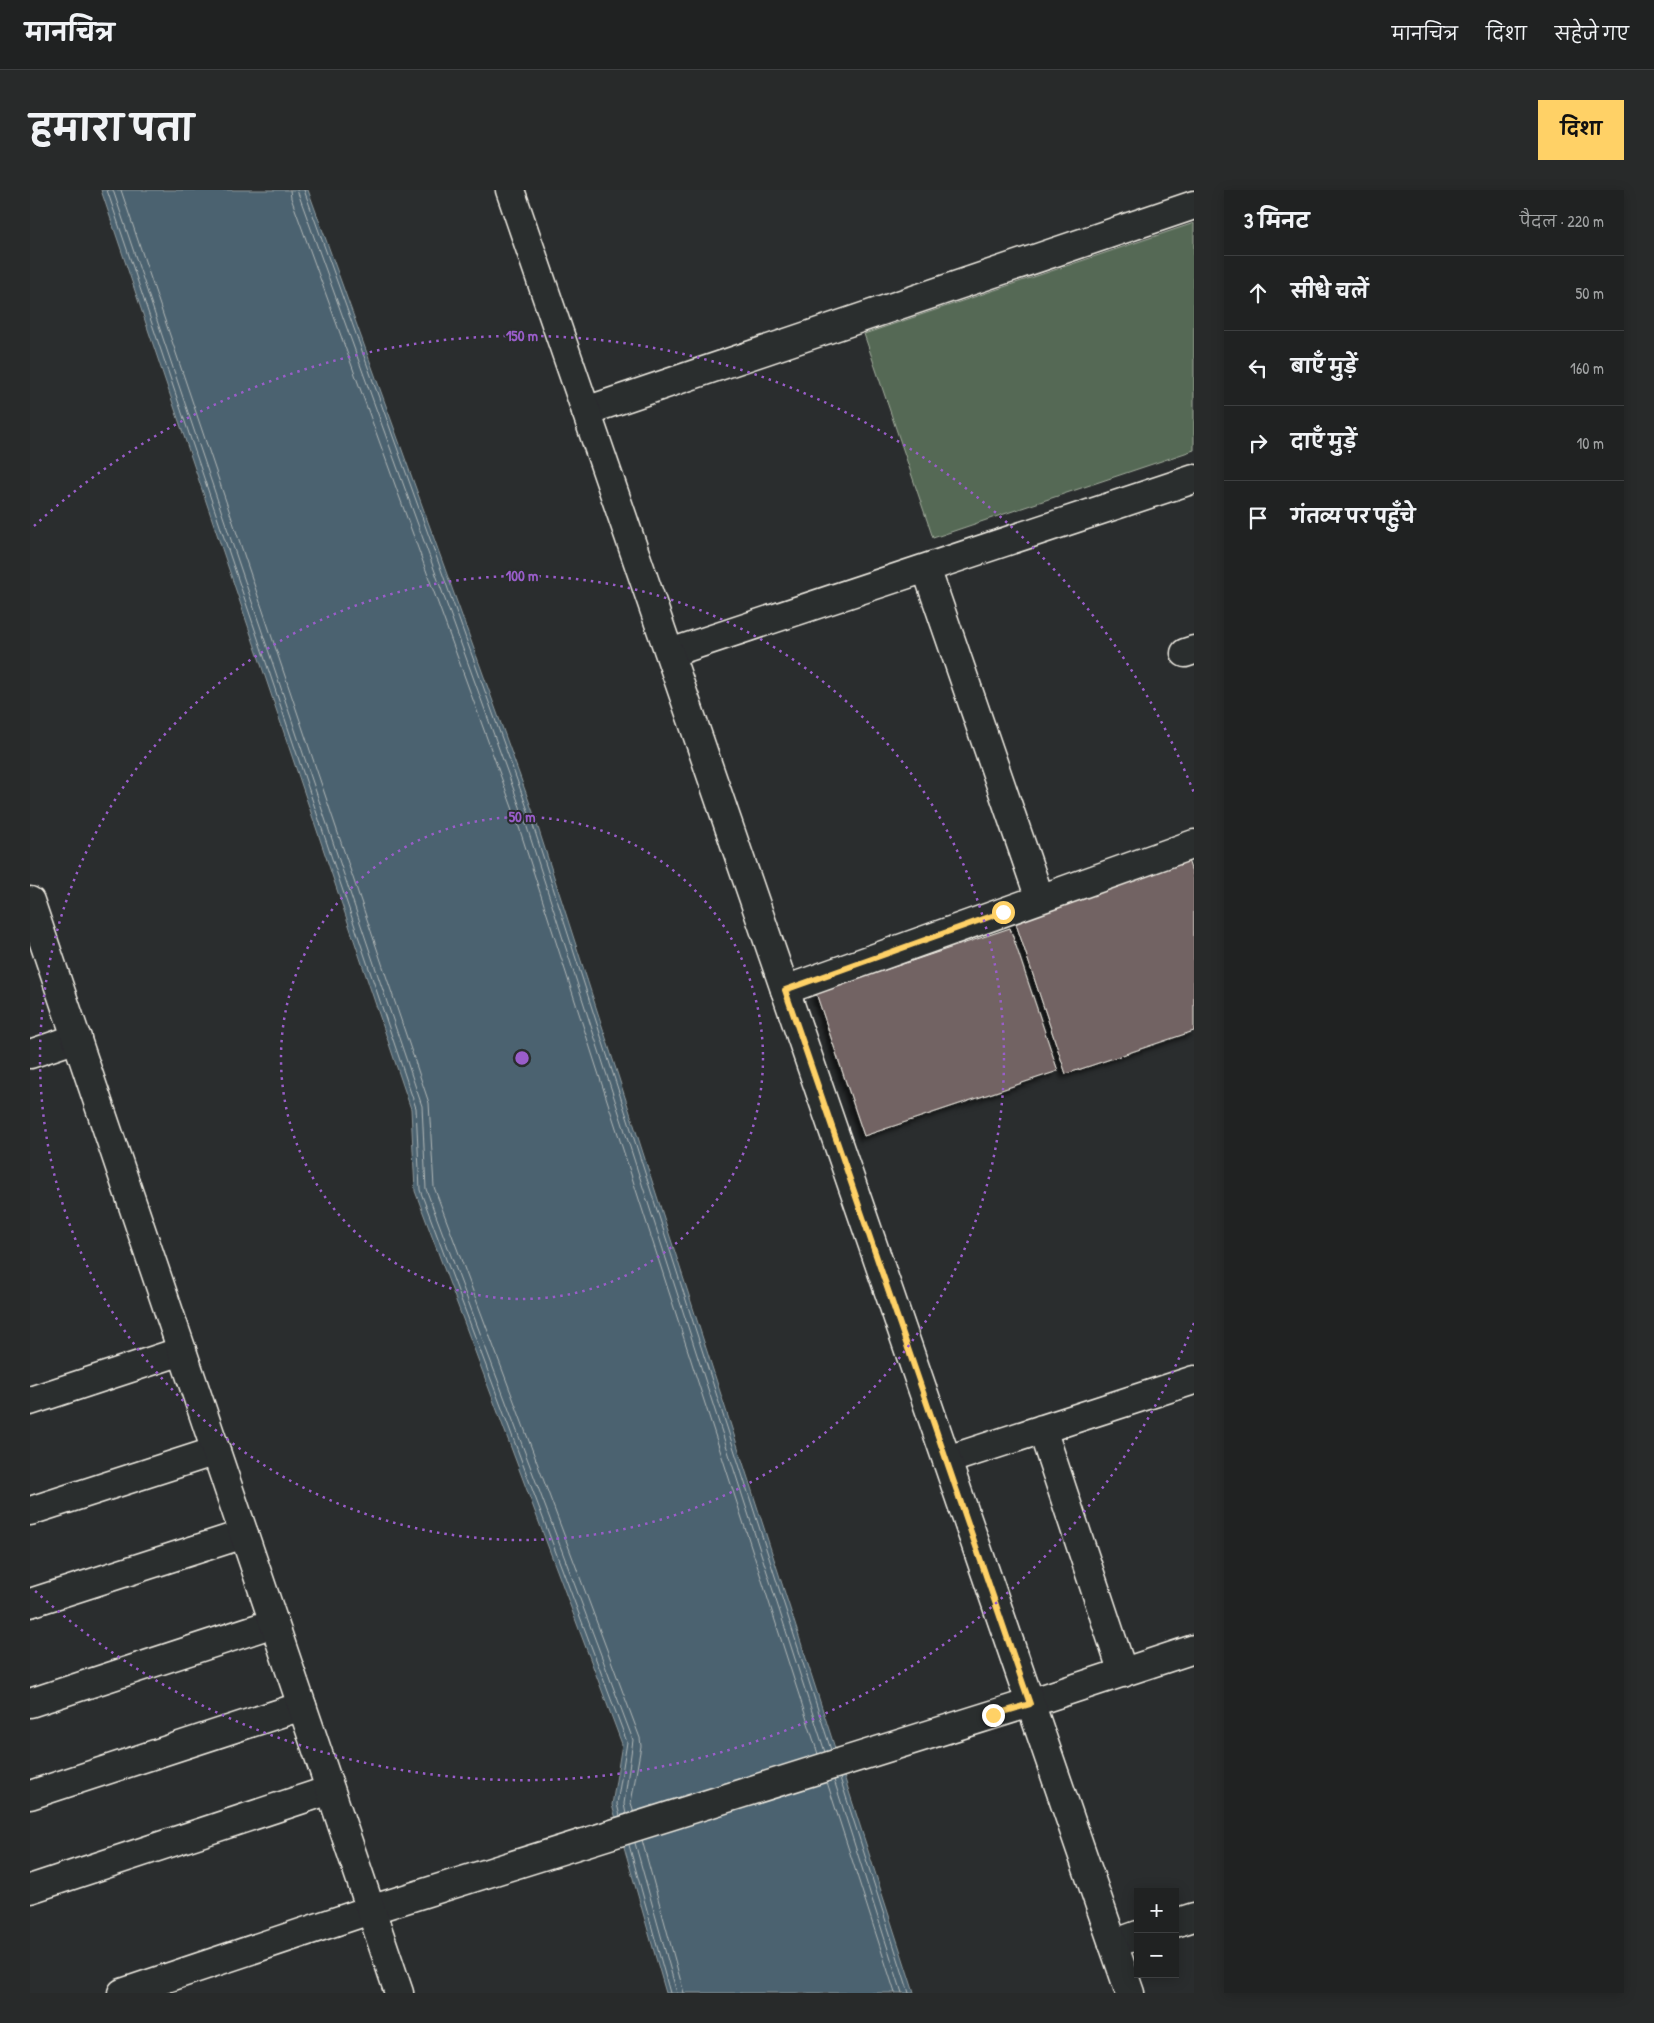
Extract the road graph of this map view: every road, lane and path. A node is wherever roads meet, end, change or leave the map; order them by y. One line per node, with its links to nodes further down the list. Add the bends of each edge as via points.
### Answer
1 (510, 190): 3 (street)
2 (1194, 205): 3 (street)
3 (586, 411): 6 (street)
4 (1194, 479): 5 (street)
5 (926, 568): 6 (street); 8 (street)
6 (670, 653): 11 (street)
7 (1194, 844): 8 (street)
8 (1040, 899): 11 (street)
9 (30, 901): 10 (street)
10 (38, 951): 12 (street)
11 (785, 990): 19 (street)
12 (76, 1038): 13 (street); 14 (street)
13 (30, 1054)
14 (182, 1351): 16 (street); 18 (street)
15 (1194, 1380): 17 (street)
16 (30, 1401)
17 (1042, 1429): 19 (street); 25 (street)
18 (216, 1451): 20 (street); 21 (street)
19 (947, 1460): 27 (street)
20 (30, 1511)
21 (244, 1534): 22 (street); 23 (street)
22 (30, 1603)
23 (274, 1623): 26 (street); 28 (street)
24 (1194, 1648): 25 (street)
25 (1123, 1672): 27 (street)
26 (30, 1703)
27 (1030, 1704): 32 (street); 35 (street)
28 (302, 1706): 29 (street); 30 (street)
29 (32, 1788)
30 (330, 1790): 31 (street); 32 (street)
31 (30, 1890)
32 (370, 1910): 36 (street); 37 (street)
33 (1194, 1917): 34 (street)
34 (1179, 1922)
35 (1126, 1940): 38 (street)
36 (122, 1993)
37 (398, 1993)
38 (1130, 1993)

